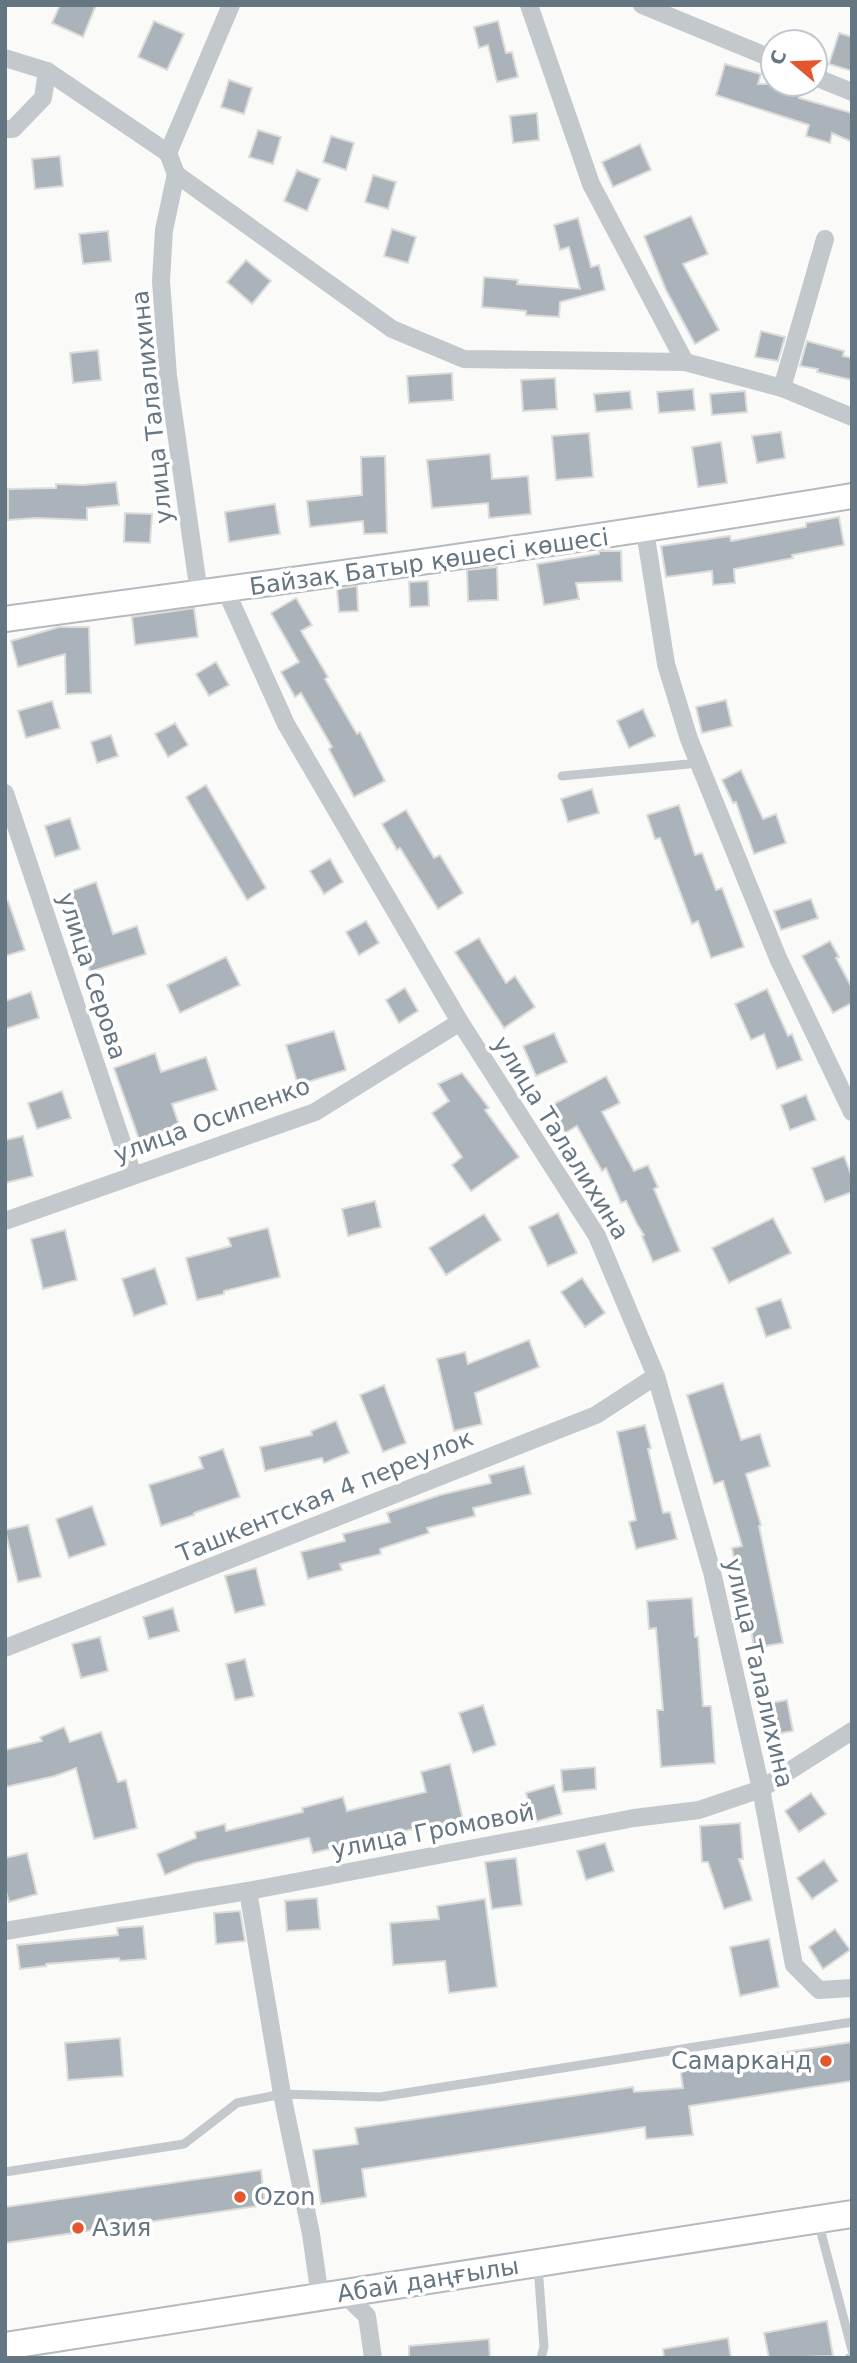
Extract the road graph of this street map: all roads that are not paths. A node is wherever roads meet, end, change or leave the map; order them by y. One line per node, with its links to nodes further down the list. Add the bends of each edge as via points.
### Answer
1 (231, 5): 10 (street)
2 (642, 5): 4 (street)
3 (533, 6): 13 (street, via 591,184)
4 (759, 53)
5 (5, 58): 6 (street)
6 (47, 71): 9 (street, via 43,98 13,129); 10 (street)
7 (829, 83): 8 (street)
8 (852, 92)
9 (5, 130)
10 (168, 153): 11 (street)
11 (176, 174): 13 (street, via 392,329 464,359); 19 (street, улица Талалихина, via 164,230 161,281 168,376)
12 (825, 239): 14 (street)
13 (685, 362): 14 (street)
14 (782, 388): 15 (street)
15 (852, 417)
16 (852, 496): 17 (main road, Байзақ Батыр қөшесі көшесі)
17 (645, 531): 18 (main road, Байзақ Батыр қөшесі көшесі); 21 (street, via 666,664)
18 (226, 591): 19 (main road, Байзақ Батыр қөшесі көшесі); 24 (street, улица Талалихина, via 286,724)
19 (199, 593): 20 (main road, Байзақ Батыр қөшесі көшесі)
20 (5, 619)
21 (699, 763): 22 (lane); 25 (street, via 778,958)
22 (562, 776)
23 (5, 793): 26 (street, улица Серова)
24 (460, 1022): 26 (street, улица Осипенко, via 315,1112); 28 (street, улица Талалихина, via 597,1237)
25 (852, 1112)
26 (133, 1175): 27 (street, улица Осипенко)
27 (5, 1222)
28 (656, 1376): 29 (street, Ташкентская 4 переулок, via 596,1415); 31 (street, улица Талалихина, via 712,1572)
29 (5, 1648)
30 (852, 1731): 31 (street, улица Громовой)
31 (761, 1789): 32 (street, улица Громовой, via 699,1810 634,1818); 34 (street, улица Талалихина, via 794,1965 820,1990)
32 (248, 1891): 33 (street, улица Громовой); 36 (street)
33 (5, 1931)
34 (852, 1988)
35 (852, 2022): 36 (lane, via 380,2097)
36 (282, 2094): 37 (lane, via 237,2104 184,2144); 41 (street, via 311,2234)
37 (5, 2172)
38 (852, 2214): 39 (main road, Абай даңғылы)
39 (818, 2219): 40 (main road, Абай даңғылы); 43 (lane)
40 (537, 2263): 41 (main road, Абай даңғылы); 45 (lane)
41 (332, 2295): 42 (main road, Абай даңғылы); 44 (street, via 367,2316)
42 (5, 2346)
43 (852, 2350)
44 (373, 2358)
45 (541, 2358)

